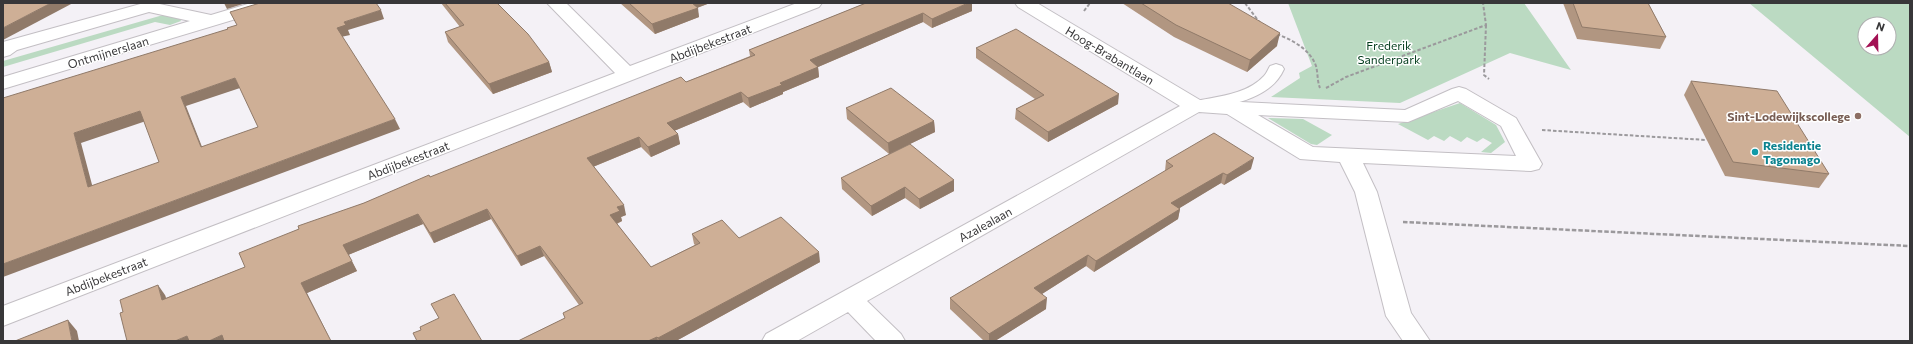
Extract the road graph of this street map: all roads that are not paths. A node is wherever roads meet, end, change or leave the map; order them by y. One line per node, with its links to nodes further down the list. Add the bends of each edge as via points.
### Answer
1 (270, 3): 5 (street, Ontmijnerslaan)
2 (556, 3): 8 (street)
3 (814, 3): 8 (street, Abdijbekestraat)
4 (1024, 3): 10 (street, Hoog-Brabantlaan)
5 (212, 20): 6 (street, Ontmijnerslaan, via 149,7 10,46); 9 (street, Ontmijnerslaan)
6 (3, 51)
7 (1276, 69): 10 (lane, via 1272,79 1244,96)
8 (628, 75): 14 (street, Abdijbekestraat)
9 (3, 83)
10 (1196, 106): 11 (street); 13 (street, Azalealaan)
11 (1232, 108): 12 (street, via 1308,154); 12 (street, via 1408,116 1459,93 1509,122 1531,164)
12 (1348, 156): 17 (street, via 1366,192 1399,316)
13 (850, 299): 15 (street, Azalealaan); 16 (street)
14 (3, 316)
15 (775, 341)
16 (892, 341)
17 (1417, 341)

